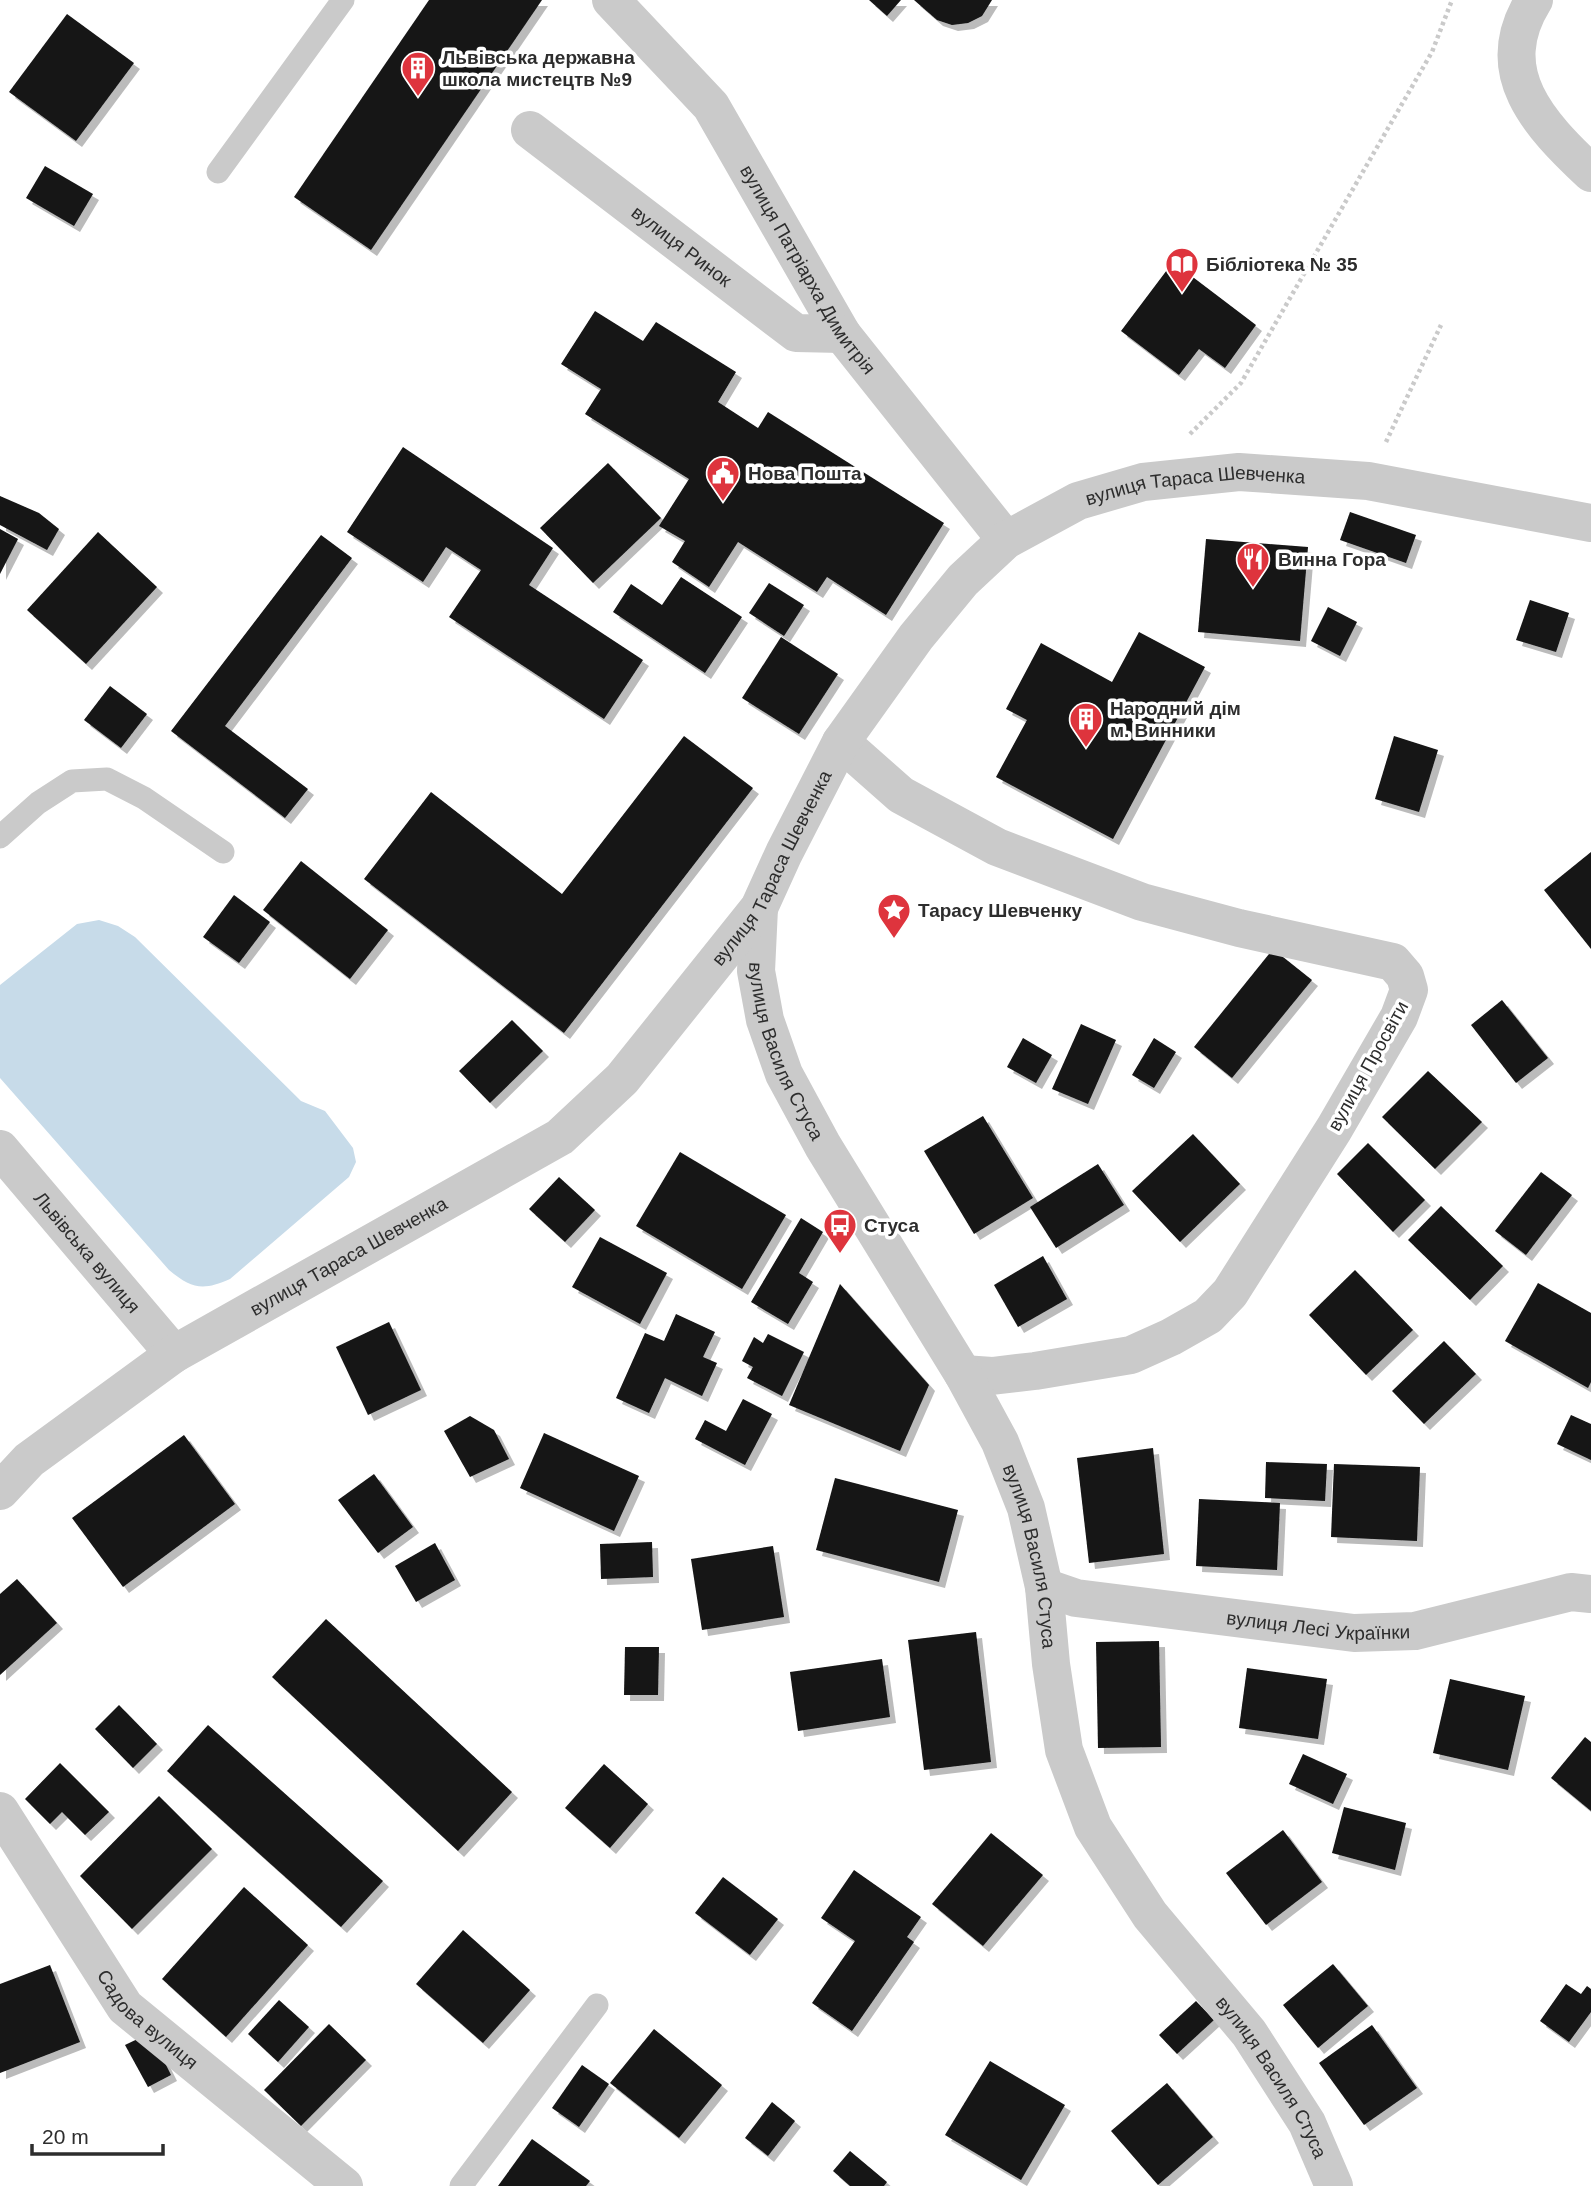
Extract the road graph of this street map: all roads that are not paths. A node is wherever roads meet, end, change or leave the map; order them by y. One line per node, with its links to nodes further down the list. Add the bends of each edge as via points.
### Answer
1 (343, 0): 5 (lane)
2 (611, 0): 7 (street, вулиця Патріарха Димитрія, via 711,106)
3 (1534, 0): 6 (street, via 1521,20 1515,61 1529,105)
4 (530, 130): 7 (street, вулиця Ринок, via 796,333)
5 (218, 172)
6 (1591, 173)
7 (842, 334): 9 (street, вулиця Патріарха Димитрія)
8 (1591, 523): 9 (street, вулиця Тараса Шевченка, via 1367,481 1239,472 1143,482 1077,500)
9 (1006, 540): 10 (street, вулиця Тараса Шевченка, via 956,589)
10 (841, 742): 13 (street, вулиця Тараса Шевченка); 16 (street, вулиця Просвіти, via 901,795 998,847 1142,902 1393,962 1409,990 1399,1017 1334,1129 1230,1293 1208,1316 1131,1355 992,1376)
11 (0, 837): 12 (lane, via 38,803 72,781 107,779 144,798)
12 (223, 852)
13 (759, 908): 15 (street, вулиця Тараса Шевченка, via 622,1079 560,1137); 16 (street, вулиця Василя Стуса, via 756,971 765,1020 784,1073 823,1146)
14 (0, 1149): 15 (street, Львівська вулиця)
15 (174, 1354): 17 (street, вулиця Тараса Шевченка, via 29,1460)
16 (963, 1374): 18 (street, вулиця Василя Стуса, via 1000,1442 1026,1508)
17 (0, 1491)
18 (1044, 1587): 19 (street, вулиця Лесі Українки, via 1076,1598 1354,1633 1415,1631 1571,1592); 24 (street, вулиця Василя Стуса, via 1064,1750 1093,1827 1150,1915 1249,2033 1307,2123)
19 (1591, 1594)
20 (0, 1811): 22 (street, Садова вулиця, via 125,2007)
21 (597, 2005): 23 (lane)
22 (344, 2186)
23 (461, 2186)
24 (1334, 2186)

